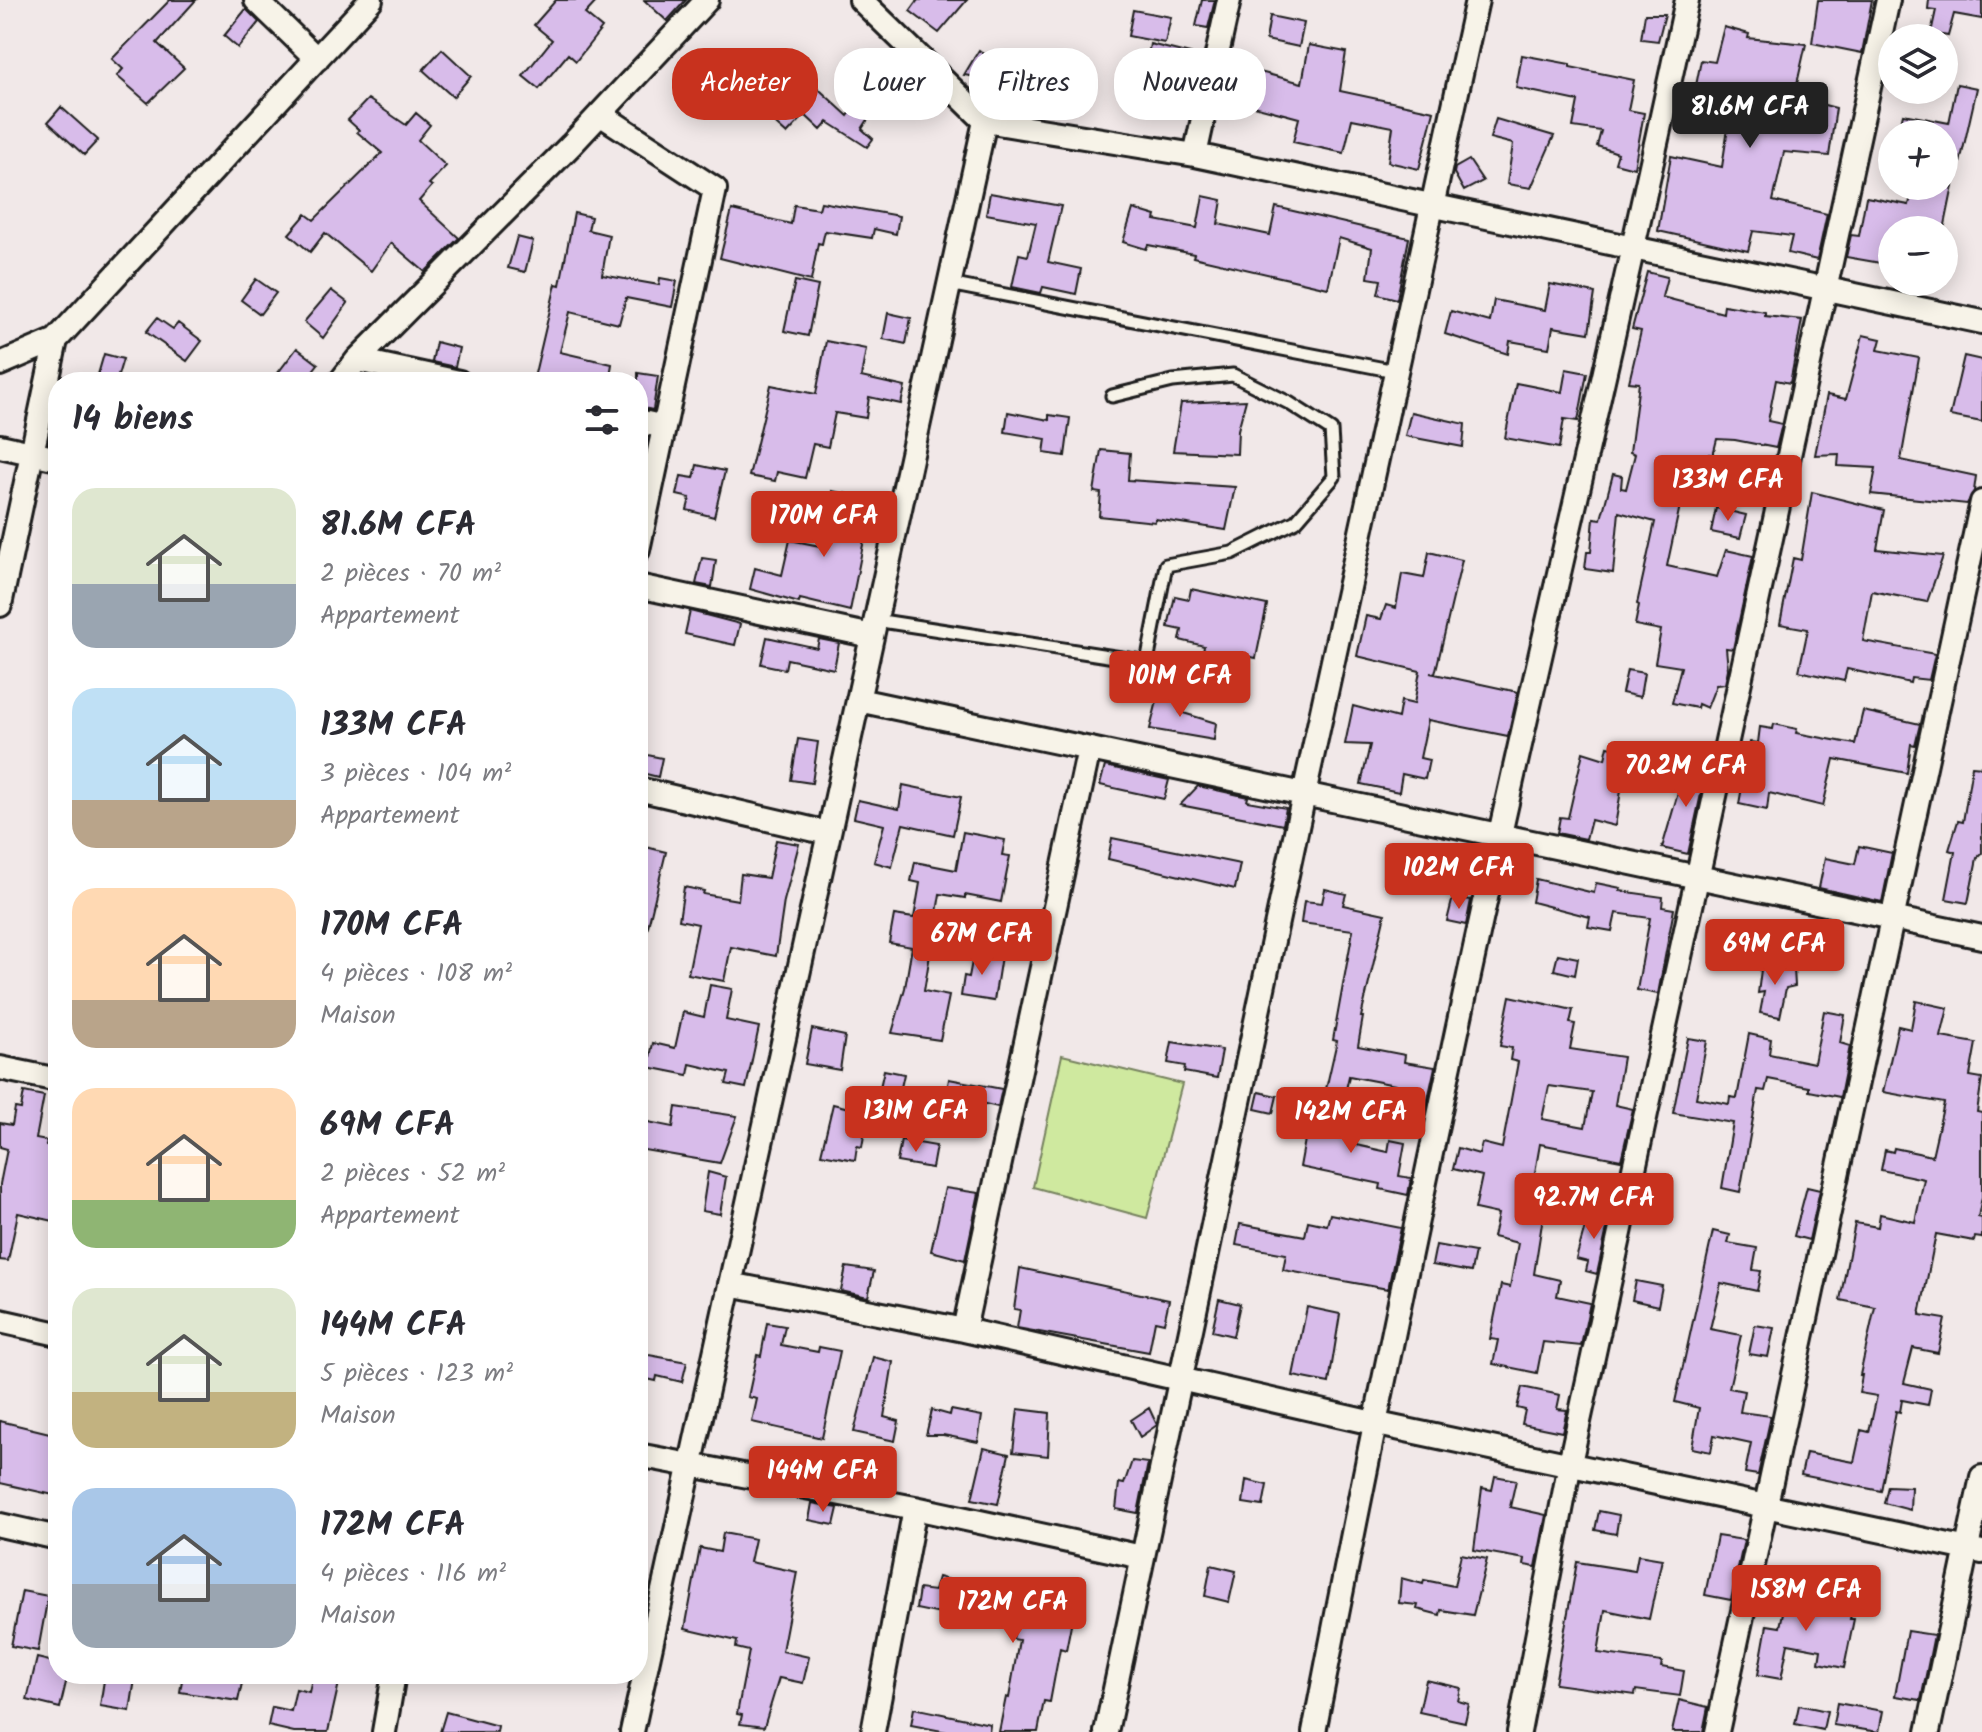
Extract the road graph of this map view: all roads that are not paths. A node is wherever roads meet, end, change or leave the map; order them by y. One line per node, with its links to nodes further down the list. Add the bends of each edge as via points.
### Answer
1 (256, 0): 9 (street)
2 (371, 0): 9 (street)
3 (707, 0): 10 (street)
4 (861, 0): 11 (street)
5 (1229, 0): 12 (street)
6 (1477, 0): 13 (street)
7 (1687, 0): 14 (street)
8 (1888, 0): 16 (street)
9 (317, 59): 18 (street)
10 (600, 114): 19 (street); 28 (street, via 715,189)
11 (985, 121): 12 (street); 15 (street)
12 (1195, 155): 13 (street)
13 (1431, 205): 14 (street); 21 (street)
14 (1634, 248): 16 (street); 42 (street)
15 (949, 284): 21 (lane); 36 (street)
16 (1824, 288): 17 (street); 43 (street)
17 (1982, 322)
18 (56, 340): 20 (street); 22 (street)
19 (357, 360): 23 (street); 24 (street)
20 (0, 364)
21 (1395, 371): 40 (street)
22 (49, 372)
23 (348, 372)
24 (413, 372)
25 (48, 378): 30 (street)
26 (1112, 396): 36 (lane, via 1173,381 1233,375 1331,430 1334,477 1296,521 1232,553 1166,565 1147,662)
27 (648, 423): 28 (street)
28 (664, 427): 33 (street)
29 (0, 446): 30 (street)
30 (32, 453): 31 (street); 35 (street)
31 (48, 457)
32 (1982, 502): 44 (street)
33 (648, 503)
34 (648, 588): 36 (street)
35 (0, 605)
36 (873, 628): 37 (street)
37 (858, 700): 38 (street); 41 (street)
38 (1089, 749): 40 (street); 50 (street)
39 (648, 791): 41 (street)
40 (1304, 794): 42 (street); 52 (street)
41 (828, 833): 48 (street)
42 (1500, 835): 43 (street); 53 (street)
43 (1697, 877): 44 (street); 55 (street)
44 (1892, 918): 45 (street); 58 (street)
45 (1982, 937)
46 (0, 1068): 47 (street)
47 (48, 1078)
48 (730, 1284): 50 (street); 56 (street)
49 (0, 1321): 51 (street)
50 (964, 1330): 52 (street)
51 (48, 1332)
52 (1179, 1380): 53 (street); 63 (street)
53 (1373, 1423): 55 (street); 71 (street)
54 (648, 1457): 56 (street)
55 (1570, 1463): 58 (street); 72 (street)
56 (690, 1465): 59 (street); 64 (street)
57 (1982, 1477): 62 (street)
58 (1765, 1507): 62 (street); 73 (street)
59 (915, 1508): 63 (street); 69 (street)
60 (0, 1525): 61 (street)
61 (48, 1536)
62 (1974, 1551): 74 (street)
63 (1142, 1557): 70 (street)
64 (648, 1637)
65 (392, 1684): 67 (street)
66 (639, 1684): 68 (street)
67 (384, 1732)
68 (632, 1732)
69 (873, 1732)
70 (1106, 1732)
71 (1314, 1732)
72 (1519, 1732)
73 (1717, 1732)
74 (1928, 1732)

